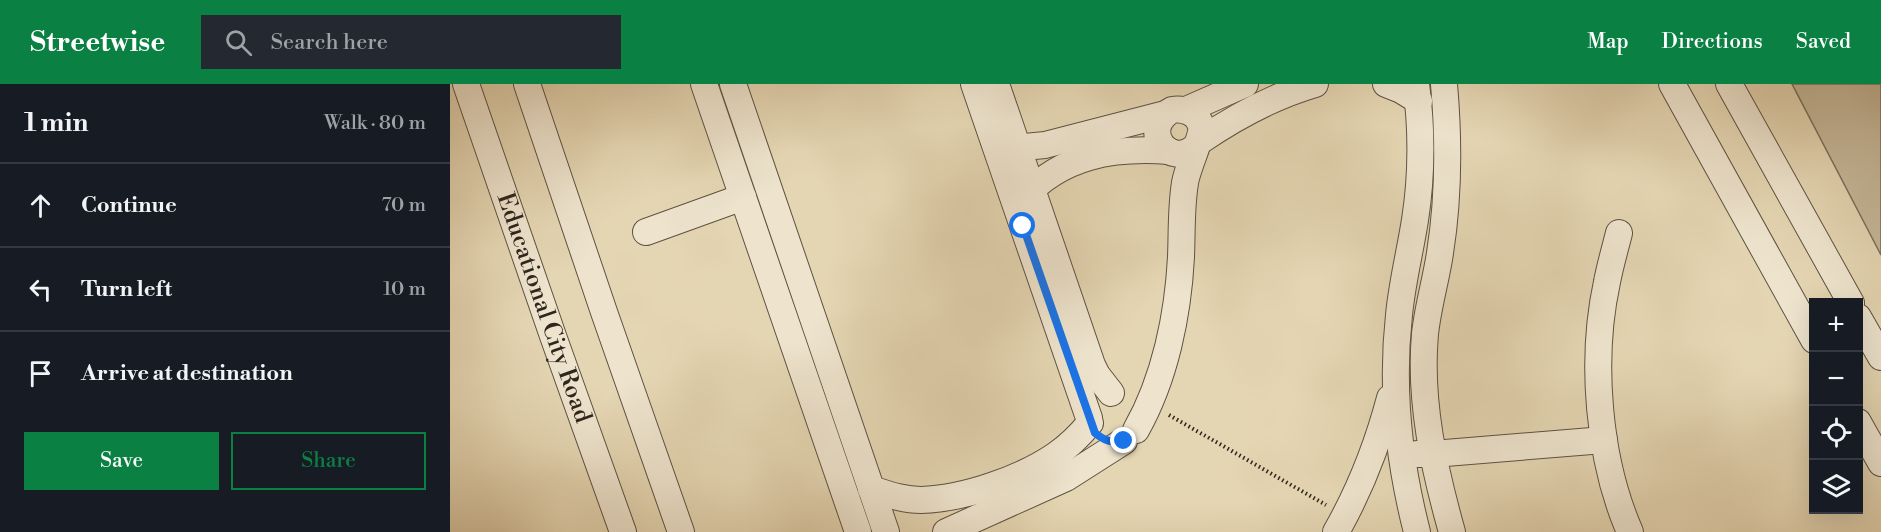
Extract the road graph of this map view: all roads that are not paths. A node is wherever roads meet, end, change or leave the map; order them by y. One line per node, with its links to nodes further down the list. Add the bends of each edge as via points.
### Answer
1 (466, 84): 39 (street, Educational City Road)
2 (527, 84): 40 (street)
3 (704, 84): 16 (street)
4 (733, 84): 15 (street)
5 (974, 84): 18 (street)
6 (996, 84): 18 (street)
7 (1245, 84): 14 (street)
8 (1315, 84): 17 (street, via 1241,115)
9 (1386, 84): 13 (street)
10 (1444, 84): 35 (street, via 1448,186 1425,334 1426,414)
11 (1672, 84): 26 (street)
12 (1729, 84): 24 (street)
13 (1418, 93): 28 (street, via 1420,165 1399,317)
14 (1176, 112): 17 (street, via 1198,120); 18 (street, via 1045,145); 19 (street, via 1160,120 1157,129 1157,138)
15 (746, 120): 16 (street); 37 (street)
16 (720, 129): 20 (street)
17 (1198, 144): 19 (street, via 1186,153); 32 (street, via 1184,185 1174,319 1150,404)
18 (1008, 149): 21 (street)
19 (1168, 151): 21 (street, via 1110,151 1082,158 1056,170)
20 (743, 197): 22 (street); 41 (street)
21 (1024, 197): 29 (street, via 1092,364); 30 (street)
22 (646, 232)
23 (1619, 233): 33 (street, via 1606,284 1599,336)
24 (1848, 298)
25 (1863, 326): 27 (street)
26 (1809, 330)
27 (1881, 357)
28 (1396, 374): 34 (street); 38 (street, via 1371,460)
29 (1111, 393): 30 (street, via 1095,401); 32 (street, via 1133,400 1140,414)
30 (1090, 421): 32 (street, via 1103,440 1113,443); 37 (street, via 1074,441 1047,460 977,490 920,500)
31 (1863, 431): 36 (street)
32 (1130, 435): 43 (street, via 1066,478)
33 (1604, 440): 35 (street); 46 (street)
34 (1402, 453): 35 (street); 44 (street)
35 (1433, 454): 45 (street)
36 (1881, 463)
37 (871, 489): 42 (street)
38 (1340, 524)
39 (623, 532)
40 (681, 532)
41 (858, 532)
42 (886, 532)
43 (946, 532)
44 (1417, 532)
45 (1452, 532)
46 (1630, 532)

